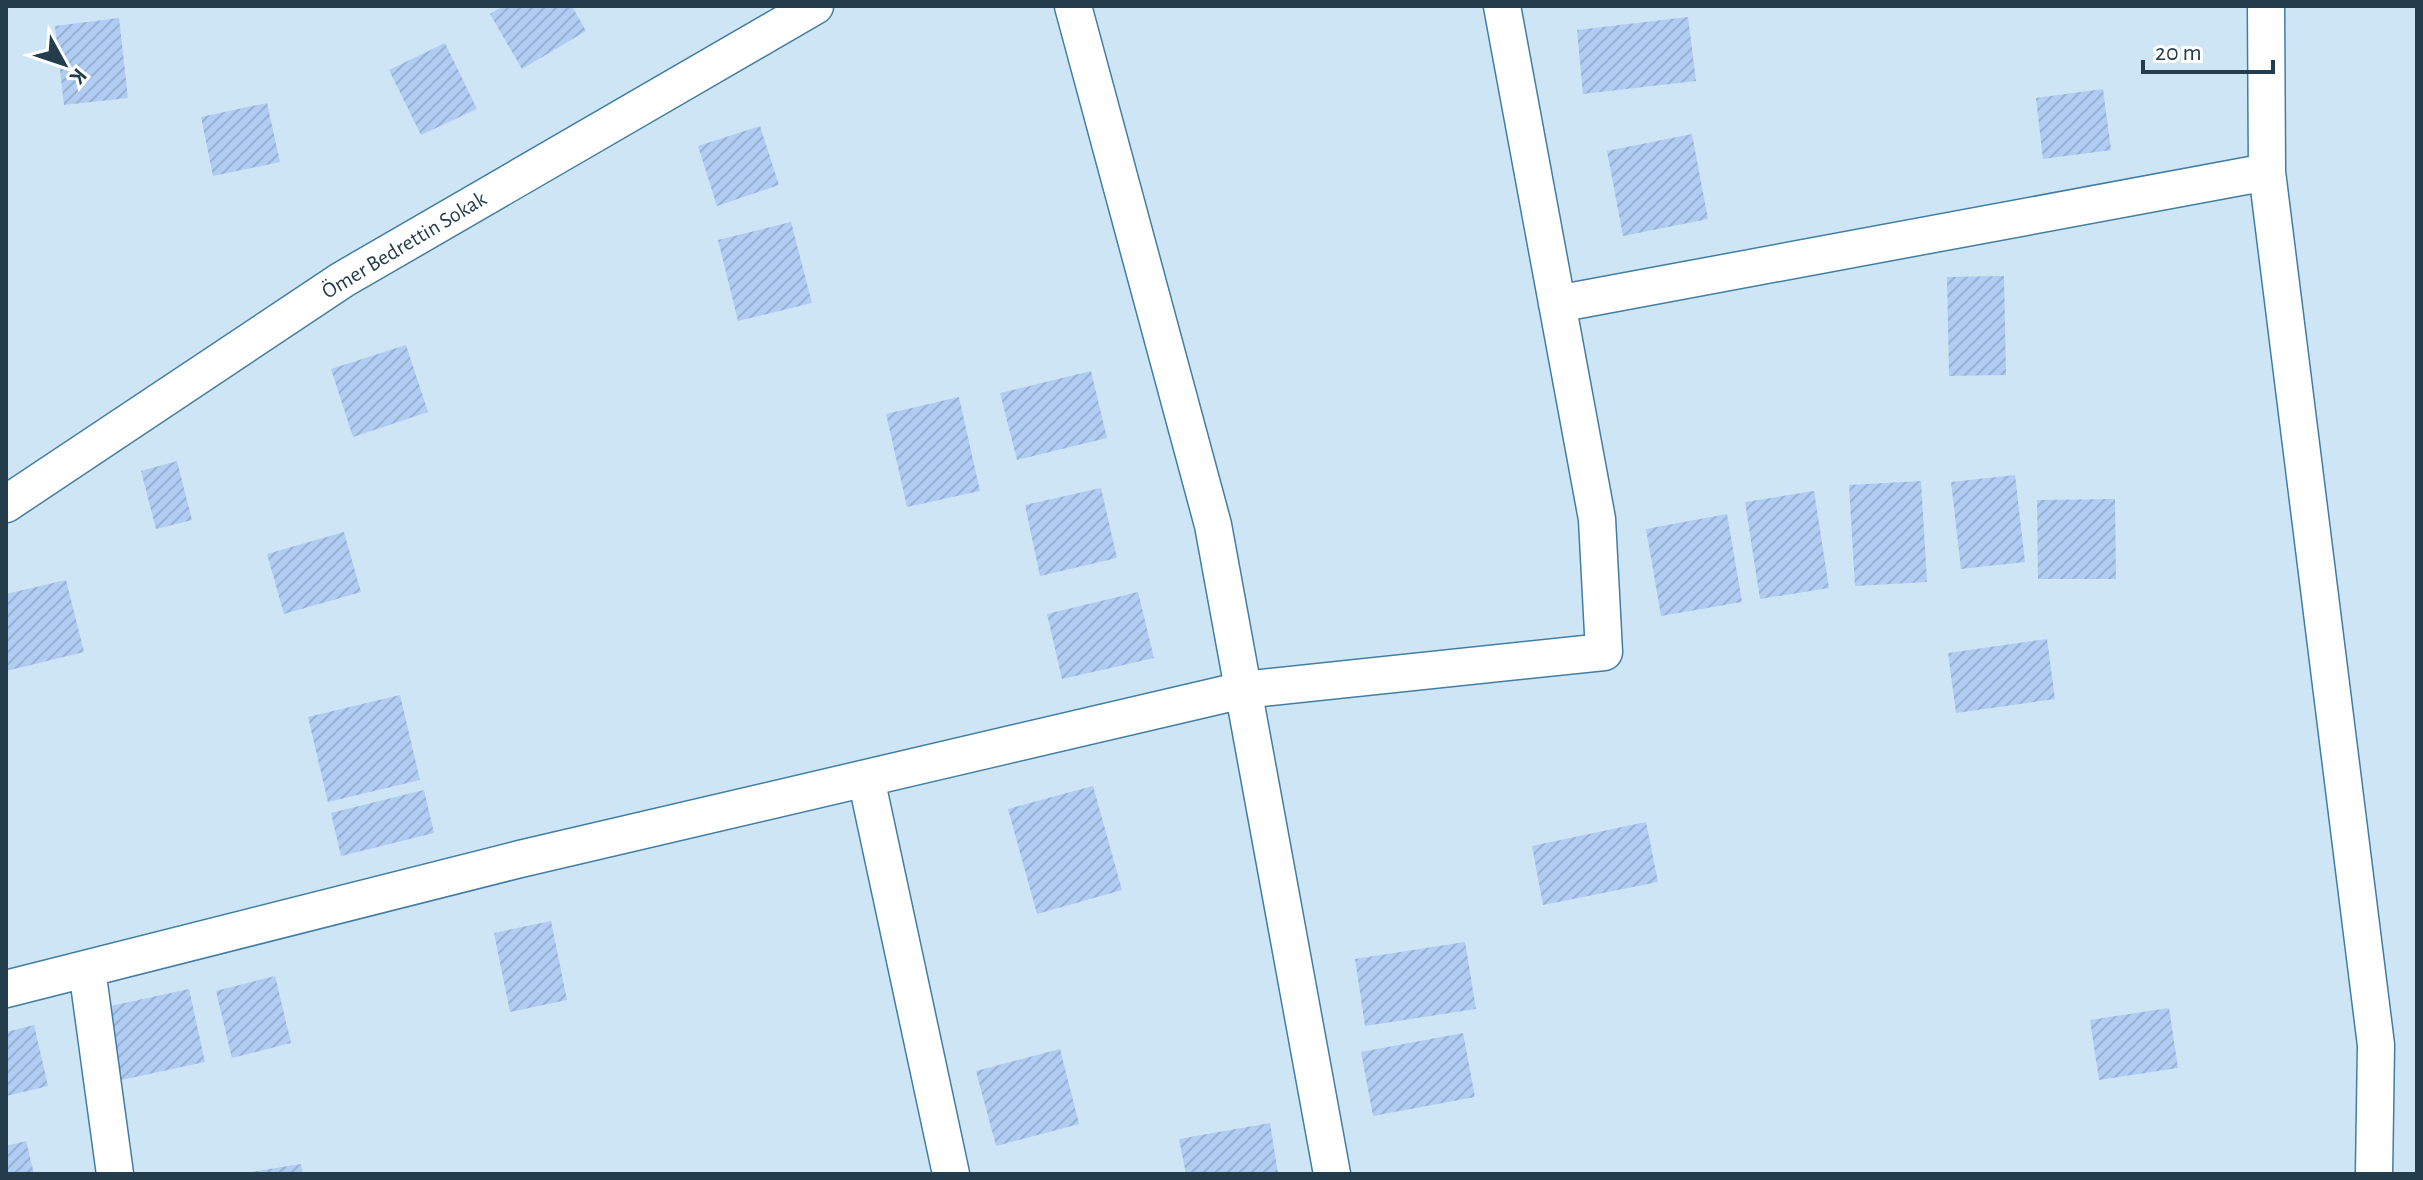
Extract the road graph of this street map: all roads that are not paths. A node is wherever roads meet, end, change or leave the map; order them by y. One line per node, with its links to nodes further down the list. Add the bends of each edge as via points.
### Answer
1 (1073, 6): 8 (street, via 1213,525)
2 (1502, 6): 6 (street)
3 (2266, 6): 5 (street)
4 (797, 11): 7 (street, Ömer Bedrettin Sokak, via 342,280)
5 (2267, 172): 6 (street); 15 (street, via 2376,1045)
6 (1557, 304): 8 (street, via 1597,519 1604,652)
7 (6, 504)
8 (1243, 690): 9 (street); 14 (street)
9 (866, 778): 10 (street); 13 (street)
10 (87, 969): 11 (street); 12 (street)
11 (6, 989)
12 (115, 1174)
13 (951, 1174)
14 (1332, 1174)
15 (2374, 1174)

